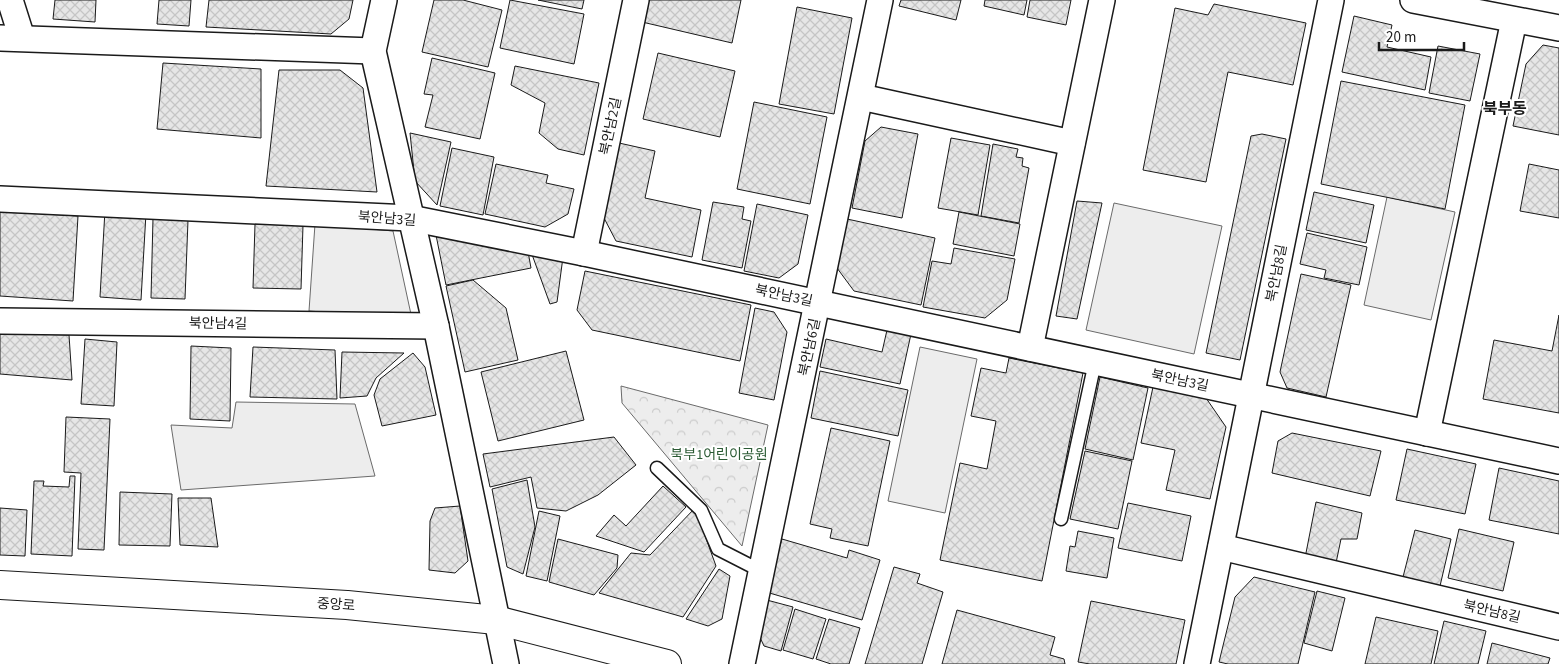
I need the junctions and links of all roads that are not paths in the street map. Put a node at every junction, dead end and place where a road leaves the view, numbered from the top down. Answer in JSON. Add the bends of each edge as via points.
{"nodes":[{"id":1,"x":10,"y":0,"type":"edge"},
{"id":2,"x":384,"y":0,"type":"edge"},
{"id":3,"x":636,"y":0,"type":"edge"},
{"id":4,"x":880,"y":0,"type":"edge"},
{"id":5,"x":1102,"y":0,"type":"edge"},
{"id":6,"x":1331,"y":0,"type":"edge"},
{"id":7,"x":1413,"y":0,"type":"edge"},
{"id":8,"x":1514,"y":20,"type":"junction"},
{"id":9,"x":1559,"y":28,"type":"edge"},
{"id":10,"x":11,"y":38,"type":"edge"},
{"id":11,"x":373,"y":51,"type":"junction"},
{"id":12,"x":860,"y":97,"type":"junction"},
{"id":13,"x":1072,"y":143,"type":"junction"},
{"id":14,"x":0,"y":199,"type":"edge"},
{"id":15,"x":410,"y":218,"type":"junction"},
{"id":16,"x":584,"y":252,"type":"junction"},
{"id":17,"x":819,"y":303,"type":"junction"},
{"id":18,"x":0,"y":321,"type":"edge"},
{"id":19,"x":436,"y":326,"type":"junction"},
{"id":20,"x":1030,"y":348,"type":"junction"},
{"id":21,"x":1095,"y":362,"type":"junction"},
{"id":22,"x":1251,"y":395,"type":"junction"},
{"id":23,"x":1427,"y":433,"type":"junction"},
{"id":24,"x":1559,"y":461,"type":"edge"},
{"id":25,"x":657,"y":468,"type":"dead end"},
{"id":26,"x":1061,"y":519,"type":"dead end"},
{"id":27,"x":1220,"y":546,"type":"junction"},
{"id":28,"x":761,"y":571,"type":"junction"},
{"id":29,"x":0,"y":585,"type":"edge"},
{"id":30,"x":496,"y":620,"type":"junction"},
{"id":31,"x":1559,"y":628,"type":"edge"},
{"id":32,"x":506,"y":664,"type":"edge"},
{"id":33,"x":666,"y":664,"type":"edge"},
{"id":34,"x":742,"y":664,"type":"edge"},
{"id":35,"x":1197,"y":664,"type":"edge"}],
"edges":[{"from":1,"to":10,"type":"street"},
{"from":2,"to":11,"type":"street"},
{"from":3,"to":16,"type":"street","name":"북안남2길"},
{"from":4,"to":12,"type":"street","name":"북안남6길"},
{"from":5,"to":13,"type":"street"},
{"from":6,"to":22,"type":"street","name":"북안남8길"},
{"from":7,"to":8,"type":"street"},
{"from":8,"to":9,"type":"street"},
{"from":8,"to":23,"type":"street"},
{"from":10,"to":11,"type":"street"},
{"from":11,"to":15,"type":"street"},
{"from":12,"to":13,"type":"street"},
{"from":12,"to":17,"type":"street","name":"북안남6길"},
{"from":13,"to":20,"type":"street"},
{"from":14,"to":15,"type":"street","name":"북안남3길"},
{"from":15,"to":16,"type":"street","name":"북안남3길"},
{"from":15,"to":19,"type":"street"},
{"from":16,"to":17,"type":"street","name":"북안남3길"},
{"from":17,"to":20,"type":"street","name":"북안남3길"},
{"from":17,"to":28,"type":"street","name":"북안남6길"},
{"from":18,"to":19,"type":"street","name":"북안남4길"},
{"from":19,"to":30,"type":"street"},
{"from":20,"to":21,"type":"street","name":"북안남3길"},
{"from":21,"to":22,"type":"street","name":"북안남3길"},
{"from":21,"to":26,"type":"lane"},
{"from":22,"to":23,"type":"street","name":"북안남3길"},
{"from":22,"to":27,"type":"street","name":"북안남8길"},
{"from":23,"to":24,"type":"street","name":"북안남3길"},
{"from":25,"to":28,"type":"lane","via":[[701,510],[718,549]]},
{"from":27,"to":31,"type":"street","name":"북안남8길"},
{"from":27,"to":35,"type":"street","name":"북안남8길"},
{"from":28,"to":34,"type":"street","name":"북안남6길"},
{"from":29,"to":30,"type":"main road","name":"중앙로","via":[[347,605]]},
{"from":30,"to":32,"type":"street"},
{"from":30,"to":33,"type":"main road","name":"중앙로"}]}
